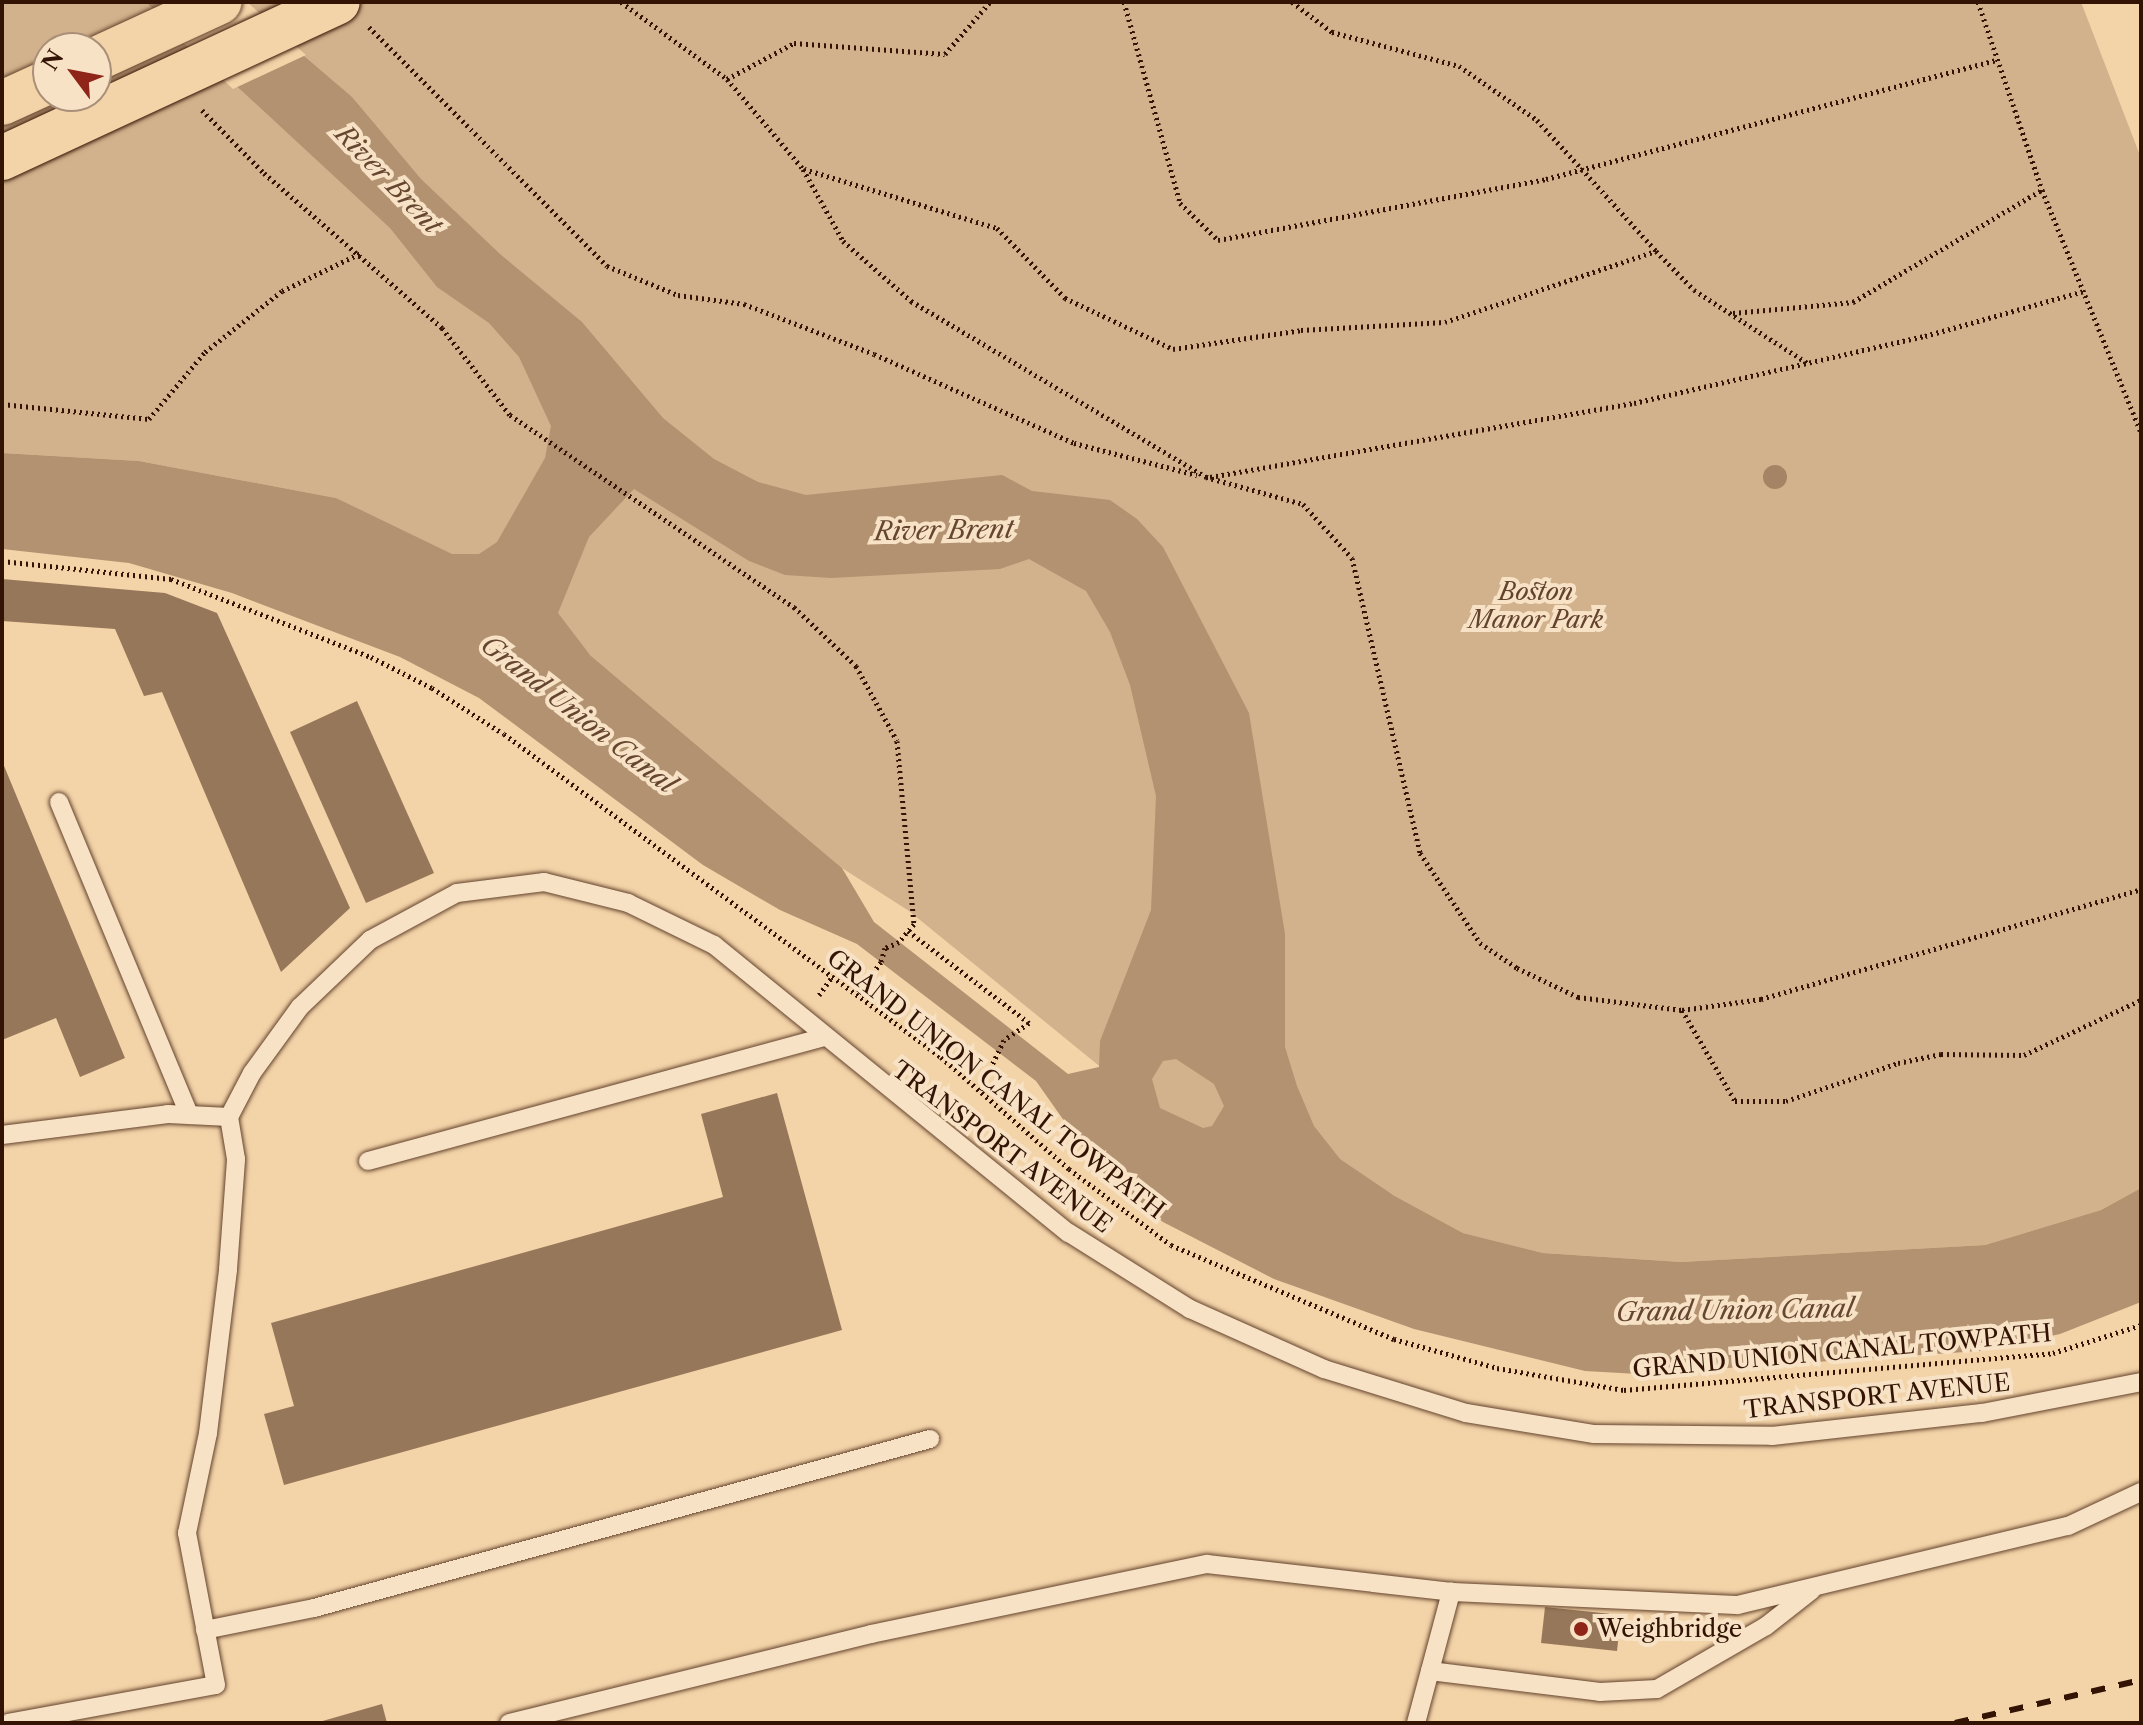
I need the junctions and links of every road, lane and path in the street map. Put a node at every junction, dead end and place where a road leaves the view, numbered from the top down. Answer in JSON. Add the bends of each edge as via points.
{"nodes":[{"id":1,"x":220,"y":2,"type":"edge"},
{"id":2,"x":621,"y":2,"type":"edge"},
{"id":3,"x":990,"y":2,"type":"edge"},
{"id":4,"x":1124,"y":2,"type":"edge"},
{"id":5,"x":1292,"y":2,"type":"edge"},
{"id":6,"x":1978,"y":2,"type":"edge"},
{"id":7,"x":353,"y":12,"type":"edge"},
{"id":8,"x":112,"y":52,"type":"edge"},
{"id":9,"x":1995,"y":60,"type":"junction"},
{"id":10,"x":727,"y":79,"type":"junction"},
{"id":11,"x":32,"y":89,"type":"edge"},
{"id":12,"x":190,"y":99,"type":"dead end"},
{"id":13,"x":2,"y":103,"type":"edge"},
{"id":14,"x":2,"y":158,"type":"edge"},
{"id":15,"x":803,"y":169,"type":"junction"},
{"id":16,"x":1578,"y":170,"type":"junction"},
{"id":17,"x":2042,"y":190,"type":"junction"},
{"id":18,"x":1656,"y":251,"type":"junction"},
{"id":19,"x":361,"y":253,"type":"junction"},
{"id":20,"x":2084,"y":291,"type":"junction"},
{"id":21,"x":1732,"y":313,"type":"junction"},
{"id":22,"x":1809,"y":364,"type":"junction"},
{"id":23,"x":2,"y":404,"type":"edge"},
{"id":24,"x":2141,"y":432,"type":"edge"},
{"id":25,"x":1206,"y":477,"type":"junction"},
{"id":26,"x":2,"y":561,"type":"edge"},
{"id":27,"x":59,"y":802,"type":"dead end"},
{"id":28,"x":2141,"y":889,"type":"edge"},
{"id":29,"x":908,"y":931,"type":"junction"},
{"id":30,"x":858,"y":994,"type":"junction"},
{"id":31,"x":2141,"y":1000,"type":"edge"},
{"id":32,"x":1682,"y":1010,"type":"junction"},
{"id":33,"x":824,"y":1037,"type":"junction"},
{"id":34,"x":980,"y":1090,"type":"junction"},
{"id":35,"x":189,"y":1115,"type":"junction"},
{"id":36,"x":229,"y":1117,"type":"junction"},
{"id":37,"x":2,"y":1135,"type":"edge"},
{"id":38,"x":368,"y":1161,"type":"dead end"},
{"id":39,"x":2141,"y":1325,"type":"edge"},
{"id":40,"x":2141,"y":1382,"type":"edge"},
{"id":41,"x":930,"y":1439,"type":"dead end"},
{"id":42,"x":2141,"y":1492,"type":"edge"},
{"id":43,"x":1818,"y":1585,"type":"junction"},
{"id":44,"x":1451,"y":1592,"type":"junction"},
{"id":45,"x":205,"y":1630,"type":"junction"},
{"id":46,"x":1430,"y":1671,"type":"junction"},
{"id":47,"x":8,"y":1723,"type":"edge"},
{"id":48,"x":509,"y":1723,"type":"edge"},
{"id":49,"x":1416,"y":1723,"type":"edge"}],
"edges":[{"from":1,"to":8,"type":"highway"},
{"from":2,"to":10,"type":"path"},
{"from":3,"to":10,"type":"path","via":[[945,54],[794,43]]},
{"from":4,"to":16,"type":"path","via":[[1180,203],[1218,240],[1341,221]]},
{"from":5,"to":16,"type":"path","via":[[1332,32],[1459,66],[1537,120]]},
{"from":6,"to":9,"type":"path"},
{"from":7,"to":14,"type":"highway","bridge":true},
{"from":7,"to":25,"type":"path","via":[[607,266],[678,295],[744,304],[874,354],[1074,443]]},
{"from":9,"to":16,"type":"path"},
{"from":9,"to":17,"type":"path"},
{"from":10,"to":15,"type":"path"},
{"from":11,"to":13,"type":"highway"},
{"from":12,"to":19,"type":"path","via":[[264,173]]},
{"from":15,"to":18,"type":"path","via":[[997,228],[1065,298],[1173,349],[1301,330],[1445,322]]},
{"from":15,"to":25,"type":"path","via":[[843,241],[911,301],[1124,433]]},
{"from":16,"to":18,"type":"path"},
{"from":17,"to":20,"type":"path"},
{"from":17,"to":21,"type":"path","via":[[1853,302]]},
{"from":18,"to":21,"type":"path","via":[[1694,290]]},
{"from":19,"to":23,"type":"path","via":[[282,291],[205,352],[149,419]]},
{"from":19,"to":29,"type":"path","via":[[442,328],[510,415],[794,607],[856,666],[897,741],[914,924]]},
{"from":20,"to":22,"type":"path"},
{"from":20,"to":24,"type":"path"},
{"from":21,"to":22,"type":"path"},
{"from":22,"to":25,"type":"path","via":[[1634,403]]},
{"from":25,"to":32,"type":"path","via":[[1303,504],[1352,558],[1420,853],[1480,943],[1578,997]]},
{"from":26,"to":30,"type":"path","name":"GRAND UNION CANAL TOWPATH","via":[[171,579],[371,657],[504,734]]},
{"from":27,"to":35,"type":"lane"},
{"from":28,"to":32,"type":"path","via":[[1761,999]]},
{"from":29,"to":30,"type":"path","via":[[885,948]]},
{"from":29,"to":34,"type":"path","via":[[1029,1023],[1004,1040]]},
{"from":30,"to":34,"type":"path","name":"GRAND UNION CANAL TOWPATH"},
{"from":31,"to":32,"type":"path","via":[[2024,1055],[1941,1054],[1786,1101],[1735,1101]]},
{"from":33,"to":36,"type":"lane","name":"TRANSPORT AVENUE","via":[[714,945],[628,903],[544,882],[471,891],[457,893],[370,940],[300,1007],[252,1073]]},
{"from":33,"to":38,"type":"lane"},
{"from":33,"to":40,"type":"lane","name":"TRANSPORT AVENUE","via":[[1069,1233],[1190,1309],[1324,1369],[1466,1413],[1594,1434],[1772,1436],[1982,1413]]},
{"from":34,"to":39,"type":"path","name":"GRAND UNION CANAL TOWPATH","via":[[1069,1169],[1171,1245],[1394,1339],[1497,1368],[1624,1390],[1774,1380],[2053,1353]]},
{"from":35,"to":36,"type":"lane"},
{"from":35,"to":37,"type":"lane","via":[[62,1124]]},
{"from":36,"to":45,"type":"lane","via":[[236,1159],[228,1269],[208,1433],[187,1533]]},
{"from":41,"to":45,"type":"lane","via":[[314,1608]]},
{"from":42,"to":43,"type":"lane","via":[[2068,1526]]},
{"from":43,"to":44,"type":"lane","via":[[1738,1605]]},
{"from":43,"to":46,"type":"lane","via":[[1766,1626],[1657,1689],[1600,1692]]},
{"from":44,"to":46,"type":"lane"},
{"from":44,"to":48,"type":"lane","via":[[1207,1564],[871,1634]]},
{"from":45,"to":47,"type":"lane","via":[[216,1685]]},
{"from":46,"to":49,"type":"lane"}]}
